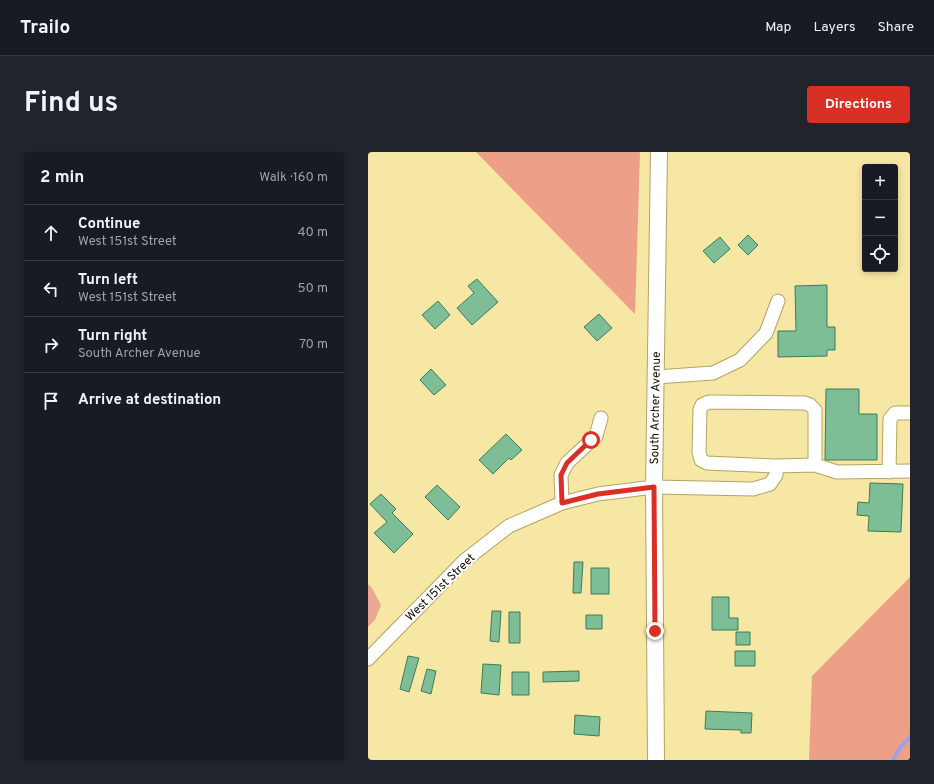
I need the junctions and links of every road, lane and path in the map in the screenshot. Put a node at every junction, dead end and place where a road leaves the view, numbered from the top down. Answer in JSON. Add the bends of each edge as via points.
{"nodes":[{"id":1,"x":659,"y":152,"type":"edge"},
{"id":2,"x":778,"y":301,"type":"dead end"},
{"id":3,"x":656,"y":377,"type":"junction"},
{"id":4,"x":910,"y":413,"type":"edge"},
{"id":5,"x":601,"y":418,"type":"dead end"},
{"id":6,"x":776,"y":466,"type":"junction"},
{"id":7,"x":815,"y":466,"type":"junction"},
{"id":8,"x":889,"y":472,"type":"junction"},
{"id":9,"x":910,"y":472,"type":"edge"},
{"id":10,"x":654,"y":487,"type":"junction"},
{"id":11,"x":562,"y":503,"type":"junction"},
{"id":12,"x":368,"y":659,"type":"edge"},
{"id":13,"x":656,"y":760,"type":"edge"}],
"edges":[{"from":1,"to":3,"type":"main road","name":"South Archer Avenue"},
{"from":2,"to":3,"type":"street","via":[[766,333],[740,360],[713,373]]},
{"from":3,"to":10,"type":"main road","name":"South Archer Avenue"},
{"from":4,"to":8,"type":"street","via":[[895,413],[890,419]]},
{"from":5,"to":11,"type":"street","via":[[596,436],[567,463],[561,475]]},
{"from":6,"to":7,"type":"street"},
{"from":6,"to":7,"type":"street","via":[[707,464],[700,460],[702,405],[709,402],[810,405],[815,410]]},
{"from":6,"to":10,"type":"street","name":"West 151st Street","via":[[776,475],[770,484],[753,489]]},
{"from":7,"to":8,"type":"street","via":[[837,472]]},
{"from":8,"to":9,"type":"street"},
{"from":10,"to":11,"type":"street","name":"West 151st Street","via":[[598,494]]},
{"from":10,"to":13,"type":"main road","name":"South Archer Avenue"},
{"from":11,"to":12,"type":"street","name":"West 151st Street","via":[[509,526],[464,561]]}]}
